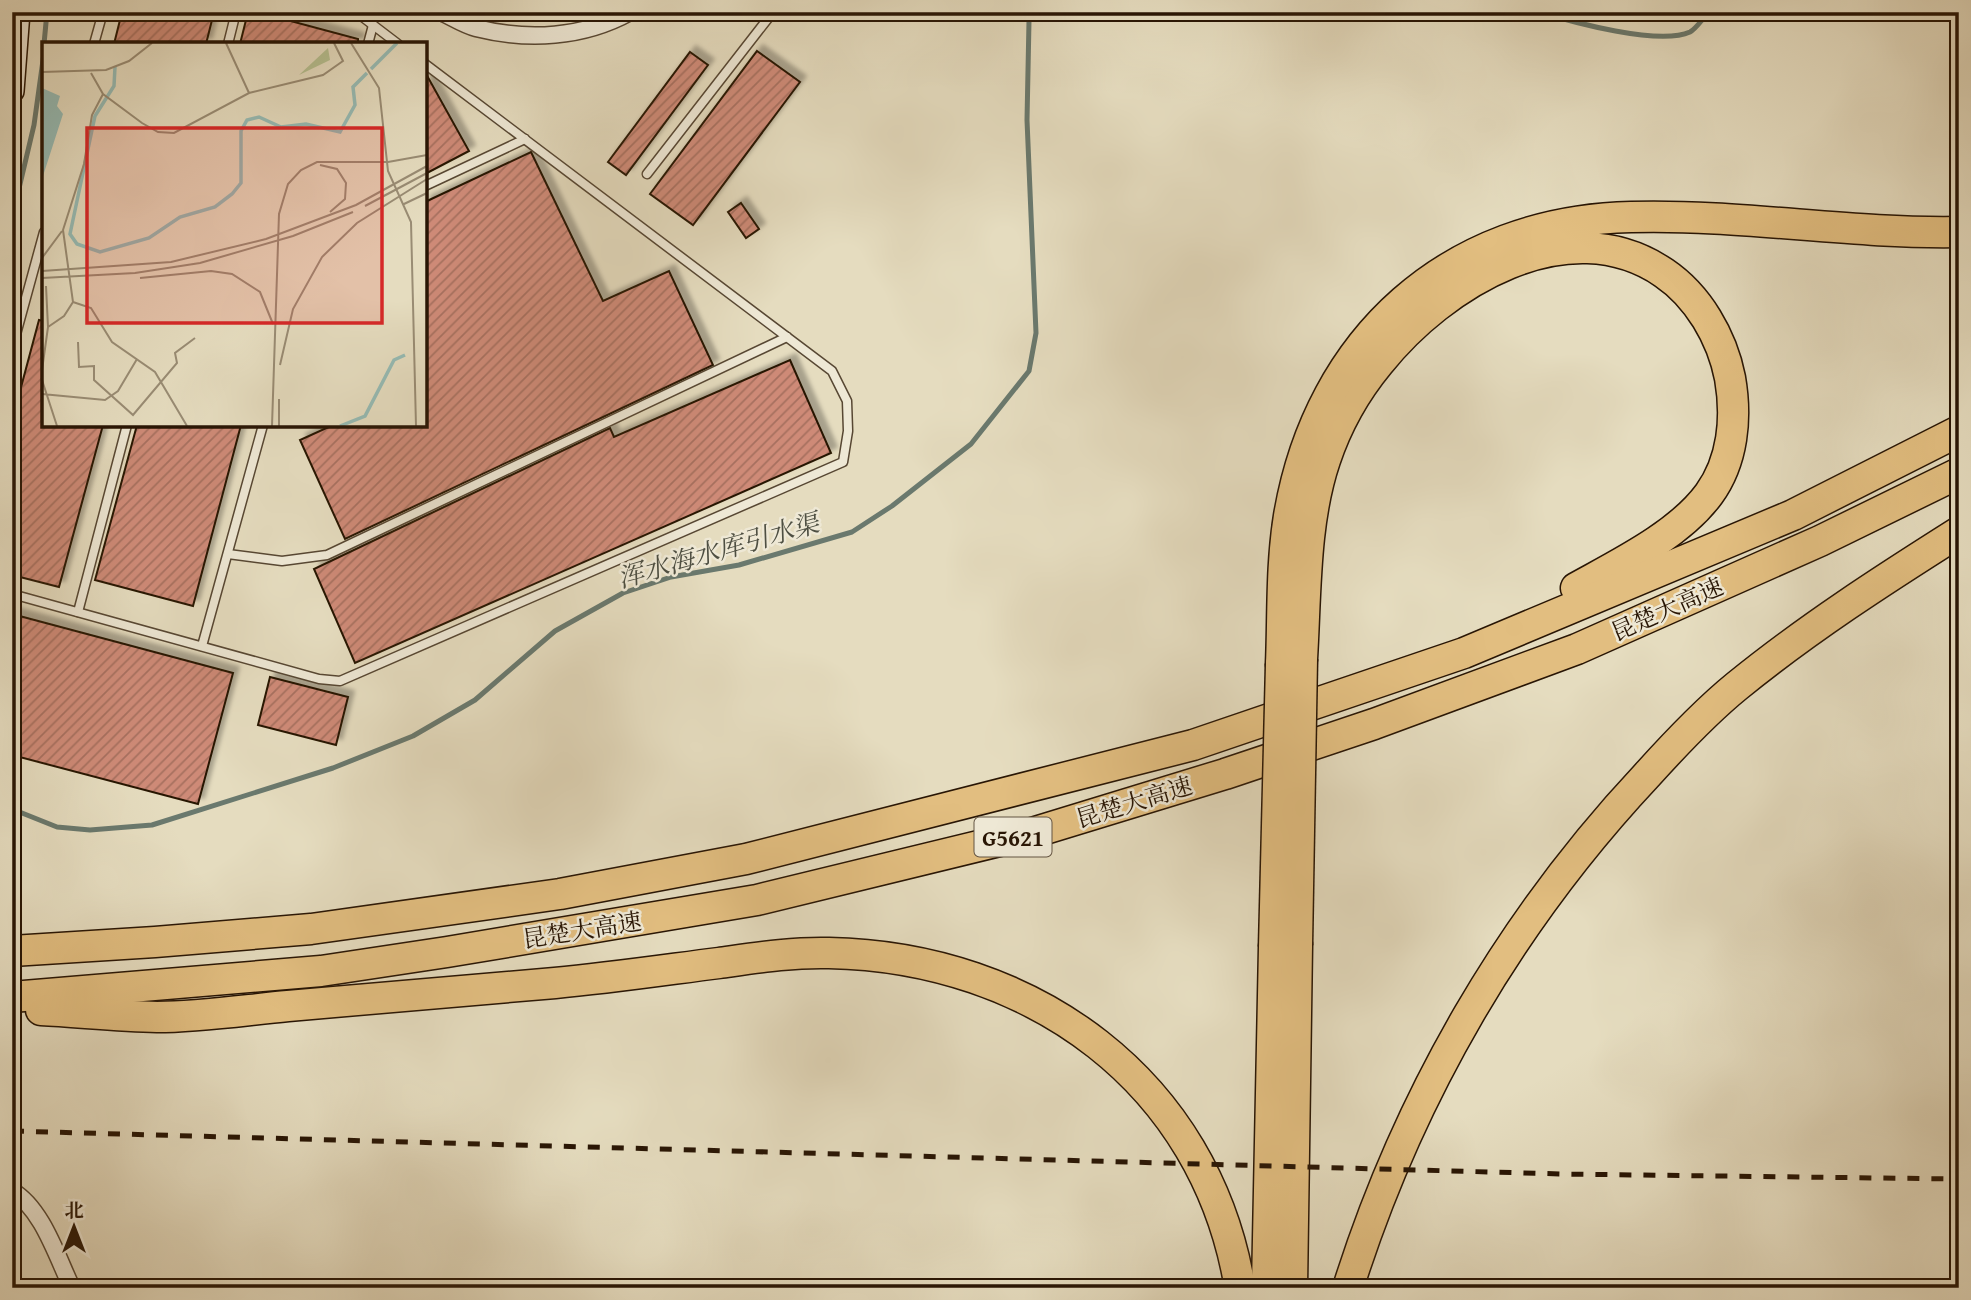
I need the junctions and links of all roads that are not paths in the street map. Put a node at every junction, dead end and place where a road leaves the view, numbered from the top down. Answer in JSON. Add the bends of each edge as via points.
{"nodes":[{"id":1,"x":18,"y":12,"type":"edge"},
{"id":2,"x":103,"y":12,"type":"edge"},
{"id":3,"x":236,"y":12,"type":"edge"},
{"id":4,"x":356,"y":12,"type":"edge"},
{"id":5,"x":441,"y":12,"type":"edge"},
{"id":6,"x":631,"y":12,"type":"edge"},
{"id":7,"x":773,"y":12,"type":"edge"},
{"id":8,"x":373,"y":25,"type":"junction"},
{"id":9,"x":95,"y":42,"type":"edge"},
{"id":10,"x":228,"y":42,"type":"edge"},
{"id":11,"x":369,"y":42,"type":"edge"},
{"id":12,"x":395,"y":42,"type":"edge"},
{"id":13,"x":427,"y":66,"type":"edge"},
{"id":14,"x":12,"y":91,"type":"edge"},
{"id":15,"x":525,"y":139,"type":"junction"},
{"id":16,"x":647,"y":174,"type":"dead end"},
{"id":17,"x":427,"y":185,"type":"edge"},
{"id":18,"x":1959,"y":232,"type":"edge"},
{"id":19,"x":42,"y":239,"type":"edge"},
{"id":20,"x":787,"y":337,"type":"junction"},
{"id":21,"x":12,"y":349,"type":"edge"},
{"id":22,"x":126,"y":427,"type":"edge"},
{"id":23,"x":262,"y":427,"type":"edge"},
{"id":24,"x":1959,"y":431,"type":"edge"},
{"id":25,"x":1959,"y":473,"type":"edge"},
{"id":26,"x":1959,"y":532,"type":"edge"},
{"id":27,"x":228,"y":554,"type":"junction"},
{"id":28,"x":12,"y":594,"type":"edge"},
{"id":29,"x":78,"y":612,"type":"junction"},
{"id":30,"x":202,"y":646,"type":"junction"},
{"id":31,"x":1464,"y":653,"type":"junction"},
{"id":32,"x":1292,"y":661,"type":"junction"},
{"id":33,"x":1285,"y":946,"type":"junction"},
{"id":34,"x":12,"y":951,"type":"edge"},
{"id":35,"x":12,"y":997,"type":"edge"},
{"id":36,"x":12,"y":1008,"type":"edge"},
{"id":37,"x":12,"y":1191,"type":"edge"},
{"id":38,"x":72,"y":1288,"type":"edge"},
{"id":39,"x":1240,"y":1288,"type":"edge"},
{"id":40,"x":1267,"y":1288,"type":"edge"},
{"id":41,"x":1292,"y":1288,"type":"edge"},
{"id":42,"x":1348,"y":1288,"type":"edge"}],
"edges":[{"from":1,"to":14,"type":"street"},
{"from":2,"to":9,"type":"lane"},
{"from":3,"to":10,"type":"lane"},
{"from":4,"to":8,"type":"lane"},
{"from":5,"to":6,"type":"street","via":[[474,27],[533,37],[578,33]]},
{"from":7,"to":16,"type":"lane"},
{"from":8,"to":11,"type":"lane"},
{"from":8,"to":12,"type":"lane"},
{"from":13,"to":15,"type":"lane"},
{"from":15,"to":17,"type":"lane"},
{"from":15,"to":20,"type":"lane"},
{"from":18,"to":32,"type":"highway","via":[[1629,217],[1534,231],[1493,244],[1426,281],[1383,319],[1356,352],[1313,429],[1289,517],[1284,578]]},
{"from":19,"to":21,"type":"lane"},
{"from":20,"to":27,"type":"lane","via":[[327,555],[282,561]]},
{"from":20,"to":30,"type":"lane","via":[[832,371],[847,401],[842,463],[340,681]]},
{"from":22,"to":29,"type":"lane"},
{"from":23,"to":27,"type":"lane"},
{"from":24,"to":31,"type":"highway","name":"昆楚大高速","number":"G5621","via":[[1793,515]]},
{"from":25,"to":35,"type":"highway","name":"昆楚大高速","number":"G5621","via":[[1820,541],[1577,649],[1362,729],[1032,833],[757,900],[447,952],[321,971]]},
{"from":26,"to":42,"type":"highway","via":[[1736,687],[1666,754],[1570,863],[1520,933],[1453,1042],[1397,1156]]},
{"from":27,"to":30,"type":"lane"},
{"from":28,"to":29,"type":"lane"},
{"from":29,"to":30,"type":"lane"},
{"from":31,"to":32,"type":"highway","via":[[1678,525],[1709,494],[1720,475],[1734,413],[1721,348],[1686,292],[1632,255],[1586,246],[1534,254],[1505,265],[1453,294],[1411,327],[1379,362],[1345,414],[1320,476]]},
{"from":31,"to":34,"type":"highway","name":"昆楚大高速","number":"G5621","via":[[1194,745],[746,859],[560,894],[311,929]]},
{"from":32,"to":33,"type":"highway","bridge":true},
{"from":33,"to":40,"type":"highway"},
{"from":33,"to":41,"type":"highway"},
{"from":36,"to":39,"type":"highway","via":[[160,1017],[566,982],[814,953],[869,956],[935,968],[997,987],[1063,1019],[1125,1066],[1154,1096],[1203,1172],[1223,1218]]},
{"from":37,"to":38,"type":"street","via":[[27,1201],[37,1216]]}]}
